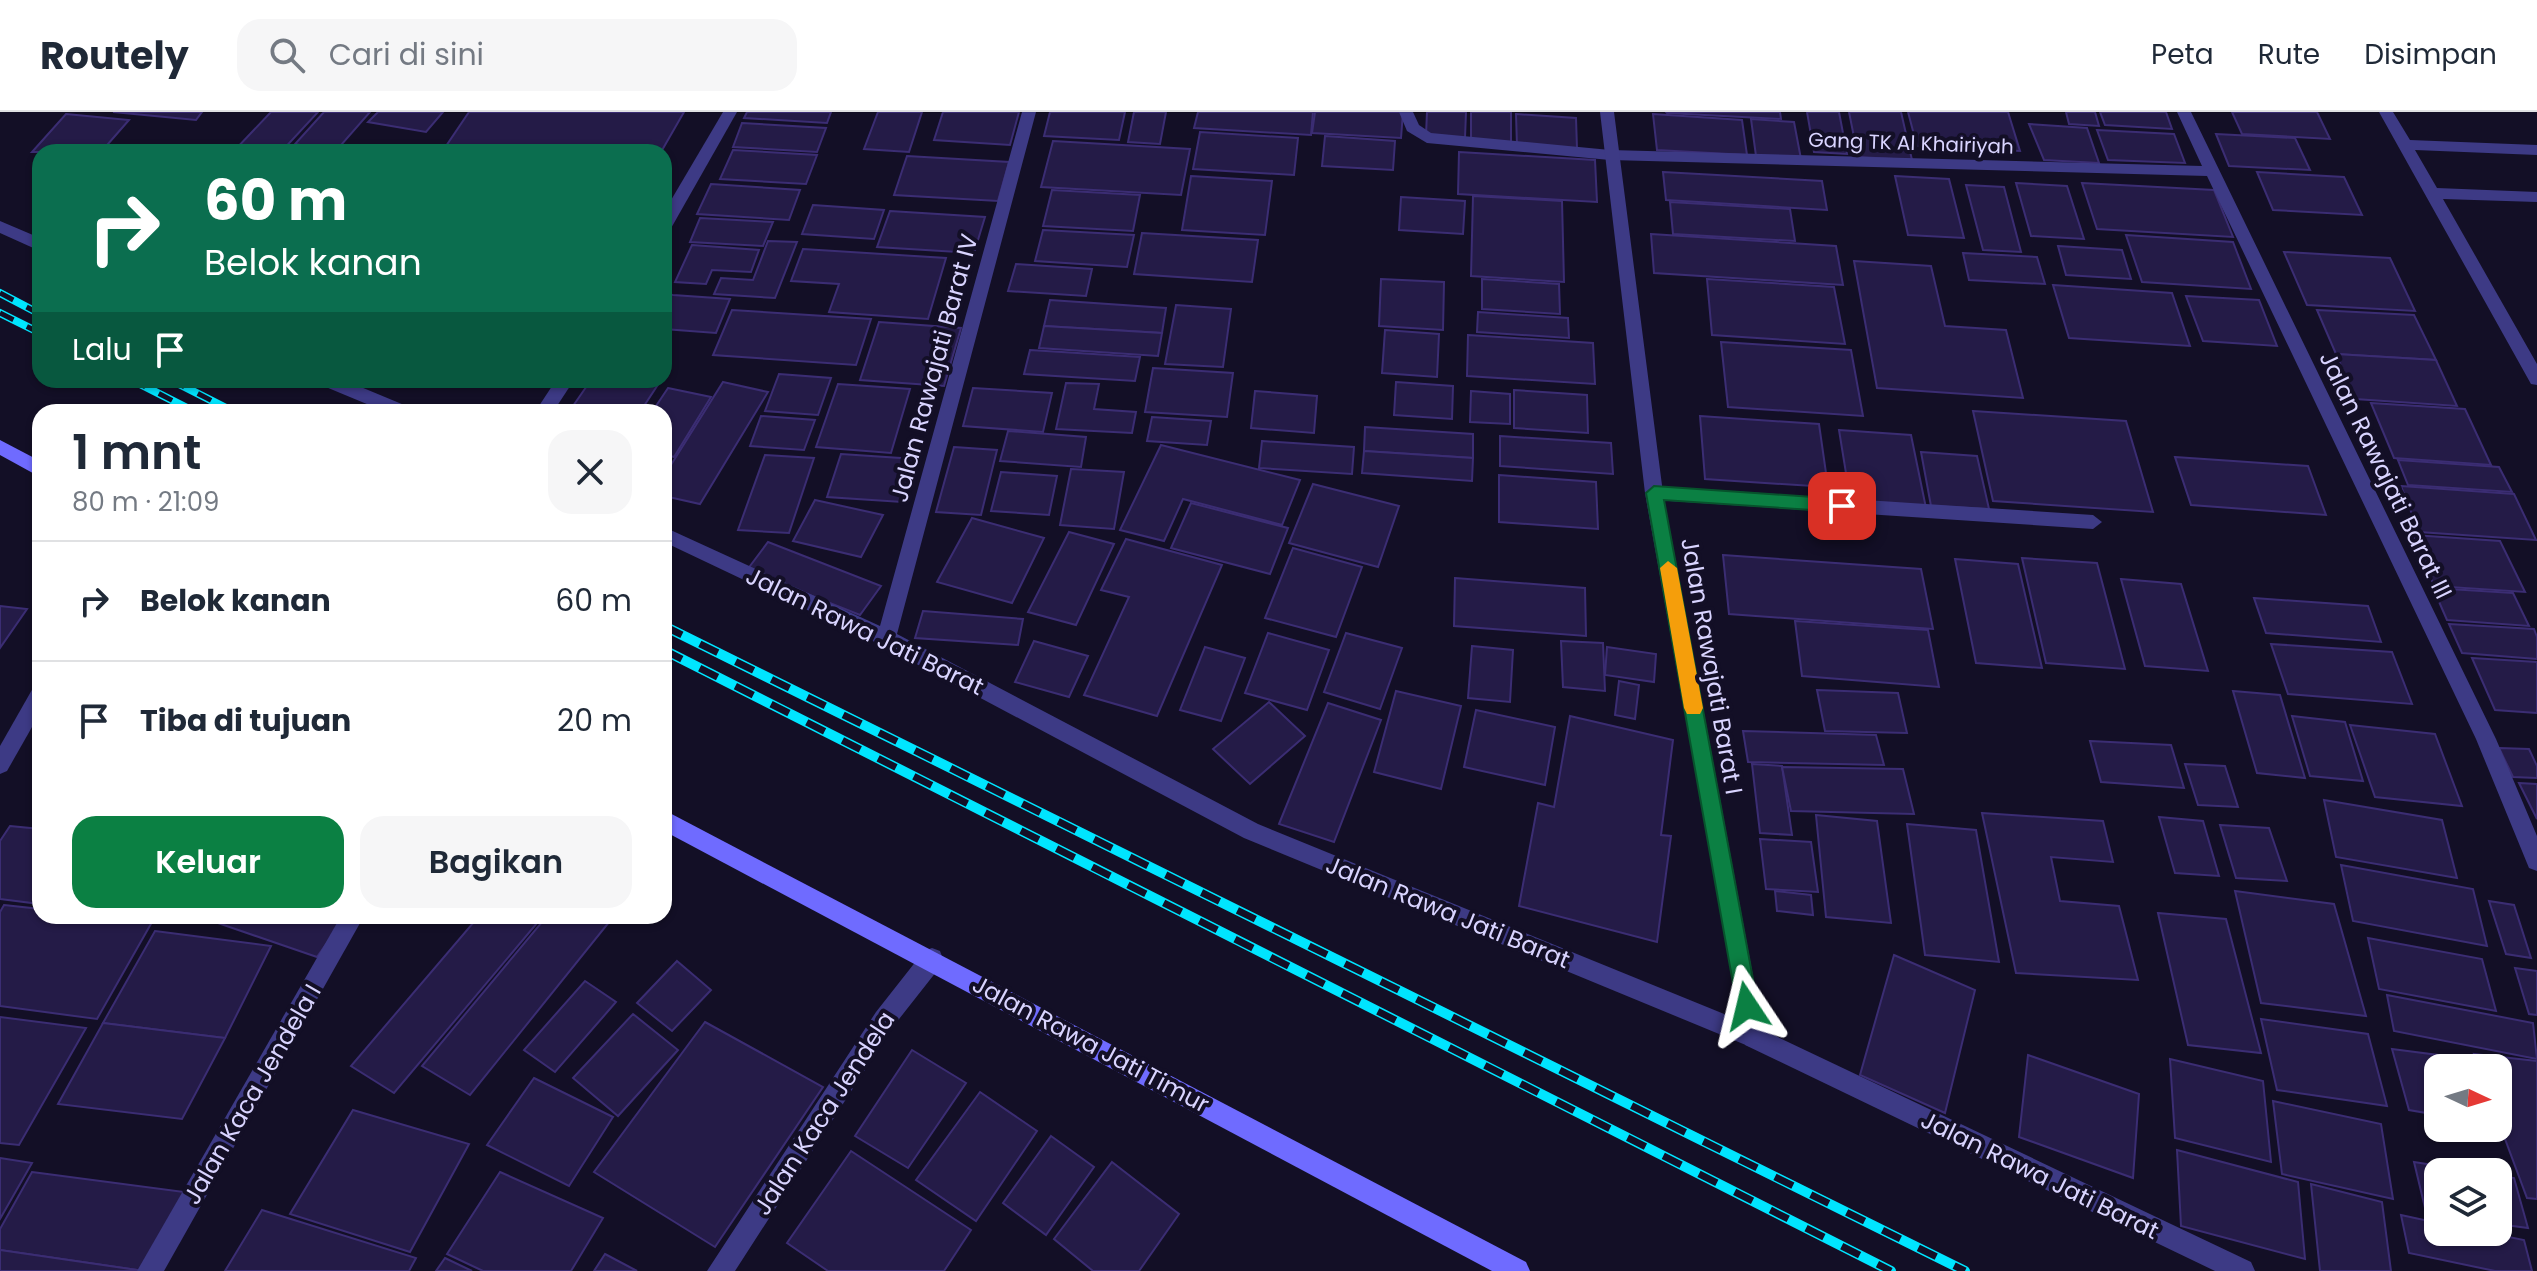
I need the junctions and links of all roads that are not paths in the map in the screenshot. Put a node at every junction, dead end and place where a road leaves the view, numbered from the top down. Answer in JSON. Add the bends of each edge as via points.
{"nodes":[{"id":1,"x":730,"y":112,"type":"edge"},
{"id":2,"x":1029,"y":112,"type":"edge"},
{"id":3,"x":1406,"y":112,"type":"edge"},
{"id":4,"x":1607,"y":112,"type":"edge"},
{"id":5,"x":2184,"y":112,"type":"edge"},
{"id":6,"x":2386,"y":112,"type":"edge"},
{"id":7,"x":2406,"y":145,"type":"junction"},
{"id":8,"x":2537,"y":150,"type":"edge"},
{"id":9,"x":1610,"y":155,"type":"junction"},
{"id":10,"x":2212,"y":171,"type":"junction"},
{"id":11,"x":2432,"y":193,"type":"junction"},
{"id":12,"x":2537,"y":197,"type":"edge"},
{"id":13,"x":672,"y":212,"type":"edge"},
{"id":14,"x":0,"y":226,"type":"edge"},
{"id":15,"x":32,"y":241,"type":"edge"},
{"id":16,"x":2537,"y":379,"type":"edge"},
{"id":17,"x":346,"y":388,"type":"edge"},
{"id":18,"x":384,"y":404,"type":"edge"},
{"id":19,"x":0,"y":447,"type":"edge"},
{"id":20,"x":32,"y":465,"type":"edge"},
{"id":21,"x":1654,"y":493,"type":"junction"},
{"id":22,"x":2093,"y":522,"type":"dead end"},
{"id":23,"x":672,"y":538,"type":"edge"},
{"id":24,"x":886,"y":638,"type":"junction"},
{"id":25,"x":32,"y":708,"type":"edge"},
{"id":26,"x":0,"y":765,"type":"edge"},
{"id":27,"x":672,"y":824,"type":"edge"},
{"id":28,"x":2537,"y":861,"type":"edge"},
{"id":29,"x":348,"y":924,"type":"edge"},
{"id":30,"x":932,"y":959,"type":"junction"},
{"id":31,"x":1753,"y":1037,"type":"junction"},
{"id":32,"x":150,"y":1271,"type":"edge"},
{"id":33,"x":720,"y":1271,"type":"edge"},
{"id":34,"x":1517,"y":1271,"type":"edge"},
{"id":35,"x":2242,"y":1271,"type":"edge"}],
"edges":[{"from":1,"to":13,"type":"street"},
{"from":2,"to":24,"type":"street","name":"Jalan Rawajati Barat IV"},
{"from":3,"to":9,"type":"street","name":"Gang TK Al Khairiyah","via":[[1412,128],[1427,138]]},
{"from":4,"to":9,"type":"street","name":"Jalan Rawajati Barat I"},
{"from":5,"to":10,"type":"street","name":"Jalan Rawajati Barat III"},
{"from":6,"to":7,"type":"street"},
{"from":7,"to":8,"type":"street"},
{"from":7,"to":11,"type":"street"},
{"from":9,"to":10,"type":"street","name":"Gang TK Al Khairiyah"},
{"from":9,"to":21,"type":"street","name":"Jalan Rawajati Barat I"},
{"from":10,"to":28,"type":"street","name":"Jalan Rawajati Barat III","via":[[2480,725]]},
{"from":11,"to":12,"type":"street"},
{"from":11,"to":16,"type":"street"},
{"from":14,"to":15,"type":"street"},
{"from":17,"to":18,"type":"street"},
{"from":19,"to":20,"type":"main road"},
{"from":21,"to":22,"type":"street"},
{"from":21,"to":31,"type":"street","name":"Jalan Rawajati Barat I"},
{"from":23,"to":24,"type":"street","name":"Jalan Rawa Jati Barat"},
{"from":24,"to":31,"type":"street","name":"Jalan Rawa Jati Barat","via":[[1251,831]]},
{"from":25,"to":26,"type":"street"},
{"from":27,"to":30,"type":"main road","name":"Jalan Rawa Jati Timur"},
{"from":29,"to":32,"type":"street","name":"Jalan Kaca Jendela I"},
{"from":30,"to":33,"type":"street","name":"Jalan Kaca Jendela","via":[[884,1020]]},
{"from":30,"to":34,"type":"main road","name":"Jalan Rawa Jati Timur"},
{"from":31,"to":35,"type":"street","name":"Jalan Rawa Jati Barat"}]}
